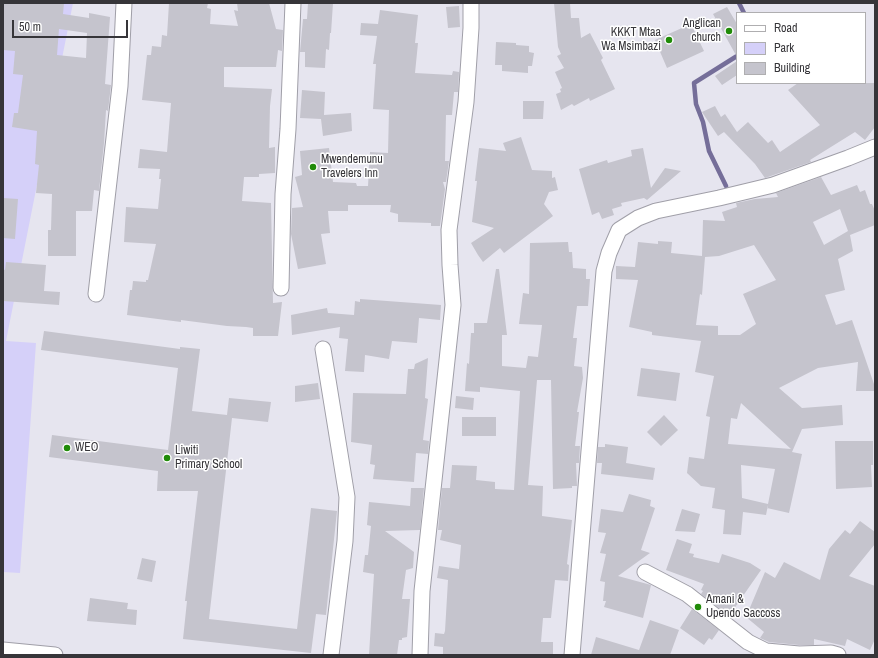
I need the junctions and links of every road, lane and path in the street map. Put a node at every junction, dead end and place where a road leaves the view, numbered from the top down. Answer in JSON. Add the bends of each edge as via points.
{"nodes":[{"id":1,"x":124,"y":3,"type":"edge"},
{"id":2,"x":293,"y":3,"type":"edge"},
{"id":3,"x":470,"y":3,"type":"edge"},
{"id":4,"x":875,"y":148,"type":"edge"},
{"id":5,"x":281,"y":288,"type":"dead end"},
{"id":6,"x":96,"y":294,"type":"dead end"},
{"id":7,"x":323,"y":349,"type":"dead end"},
{"id":8,"x":645,"y":572,"type":"dead end"},
{"id":9,"x":3,"y":650,"type":"edge"},
{"id":10,"x":55,"y":655,"type":"edge"},
{"id":11,"x":332,"y":655,"type":"edge"},
{"id":12,"x":420,"y":655,"type":"edge"},
{"id":13,"x":572,"y":655,"type":"edge"},
{"id":14,"x":838,"y":655,"type":"edge"}],
"edges":[{"from":1,"to":6,"type":"street","via":[[120,86]]},
{"from":2,"to":5,"type":"street"},
{"from":3,"to":12,"type":"street","via":[[471,28],[466,102],[449,230],[453,305],[422,591]]},
{"from":4,"to":13,"type":"street","via":[[773,185],[656,211],[619,230],[604,270]]},
{"from":7,"to":11,"type":"street","via":[[346,497],[345,540]]},
{"from":8,"to":14,"type":"street","via":[[687,594],[748,642],[766,651]]},
{"from":9,"to":10,"type":"street"}]}
